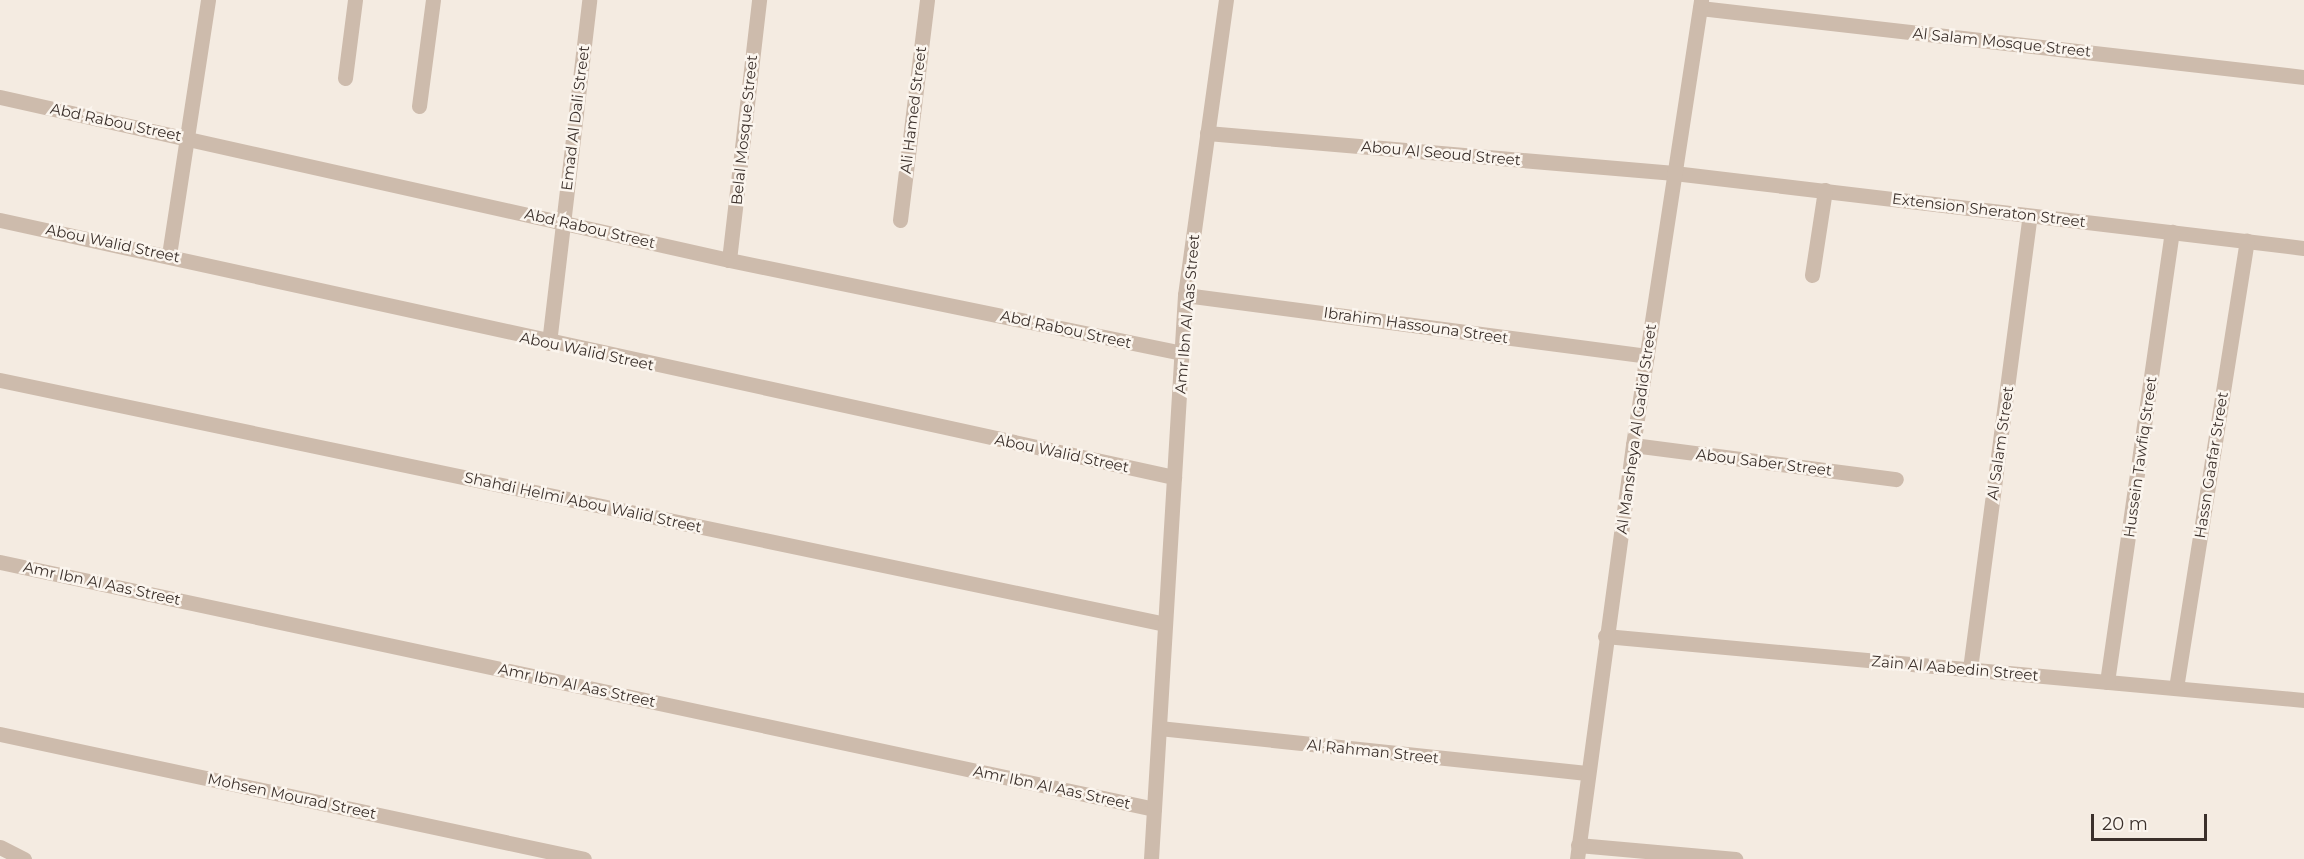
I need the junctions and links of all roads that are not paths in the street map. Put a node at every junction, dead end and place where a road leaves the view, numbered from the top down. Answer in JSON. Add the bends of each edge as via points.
{"nodes":[{"id":1,"x":208,"y":0,"type":"edge"},
{"id":2,"x":355,"y":0,"type":"edge"},
{"id":3,"x":433,"y":0,"type":"edge"},
{"id":4,"x":589,"y":0,"type":"edge"},
{"id":5,"x":759,"y":0,"type":"edge"},
{"id":6,"x":927,"y":0,"type":"edge"},
{"id":7,"x":1226,"y":0,"type":"edge"},
{"id":8,"x":1700,"y":4,"type":"edge"},
{"id":9,"x":2304,"y":77,"type":"edge"},
{"id":10,"x":345,"y":78,"type":"dead end"},
{"id":11,"x":0,"y":97,"type":"edge"},
{"id":12,"x":419,"y":106,"type":"dead end"},
{"id":13,"x":1207,"y":133,"type":"junction"},
{"id":14,"x":188,"y":138,"type":"junction"},
{"id":15,"x":1674,"y":173,"type":"junction"},
{"id":16,"x":1825,"y":190,"type":"junction"},
{"id":17,"x":2030,"y":216,"type":"junction"},
{"id":18,"x":0,"y":220,"type":"edge"},
{"id":19,"x":900,"y":220,"type":"dead end"},
{"id":20,"x":563,"y":221,"type":"junction"},
{"id":21,"x":2172,"y":232,"type":"junction"},
{"id":22,"x":2247,"y":241,"type":"junction"},
{"id":23,"x":2304,"y":248,"type":"edge"},
{"id":24,"x":169,"y":255,"type":"junction"},
{"id":25,"x":729,"y":260,"type":"junction"},
{"id":26,"x":1812,"y":275,"type":"dead end"},
{"id":27,"x":1185,"y":295,"type":"junction"},
{"id":28,"x":549,"y":343,"type":"junction"},
{"id":29,"x":1182,"y":353,"type":"junction"},
{"id":30,"x":1647,"y":356,"type":"junction"},
{"id":31,"x":0,"y":380,"type":"edge"},
{"id":32,"x":1633,"y":445,"type":"junction"},
{"id":33,"x":1174,"y":477,"type":"junction"},
{"id":34,"x":1896,"y":479,"type":"dead end"},
{"id":35,"x":0,"y":562,"type":"edge"},
{"id":36,"x":1165,"y":624,"type":"junction"},
{"id":37,"x":1605,"y":636,"type":"junction"},
{"id":38,"x":1970,"y":669,"type":"junction"},
{"id":39,"x":2107,"y":682,"type":"junction"},
{"id":40,"x":2176,"y":688,"type":"junction"},
{"id":41,"x":2304,"y":700,"type":"edge"},
{"id":42,"x":1159,"y":728,"type":"junction"},
{"id":43,"x":0,"y":734,"type":"edge"},
{"id":44,"x":1587,"y":773,"type":"junction"},
{"id":45,"x":1154,"y":809,"type":"junction"},
{"id":46,"x":0,"y":847,"type":"edge"},
{"id":47,"x":1577,"y":852,"type":"edge"},
{"id":48,"x":24,"y":859,"type":"edge"},
{"id":49,"x":584,"y":859,"type":"edge"},
{"id":50,"x":1151,"y":859,"type":"edge"},
{"id":51,"x":1735,"y":859,"type":"edge"}],
"edges":[{"from":1,"to":14,"type":"street"},
{"from":2,"to":10,"type":"street"},
{"from":3,"to":12,"type":"street"},
{"from":4,"to":20,"type":"street","name":"Emad Al Dali Street"},
{"from":5,"to":25,"type":"street","name":"Belal Mosque Street"},
{"from":6,"to":19,"type":"street","name":"Ali Hamed Street"},
{"from":7,"to":13,"type":"street","name":"Amr Ibn Al Aas Street"},
{"from":8,"to":9,"type":"street","name":"Al Salam Mosque Street"},
{"from":8,"to":15,"type":"street","name":"Al Mansheya Al Gadid Street"},
{"from":11,"to":14,"type":"street","name":"Abd Rabou Street"},
{"from":13,"to":15,"type":"street","name":"Abou Al Seoud Street"},
{"from":13,"to":27,"type":"street","name":"Amr Ibn Al Aas Street"},
{"from":14,"to":20,"type":"street","name":"Abd Rabou Street"},
{"from":14,"to":24,"type":"street"},
{"from":15,"to":16,"type":"street","name":"Extension Sheraton Street"},
{"from":15,"to":30,"type":"street","name":"Al Mansheya Al Gadid Street"},
{"from":16,"to":17,"type":"street","name":"Extension Sheraton Street"},
{"from":16,"to":26,"type":"street"},
{"from":17,"to":21,"type":"street","name":"Extension Sheraton Street"},
{"from":17,"to":38,"type":"street","name":"Al Salam Street"},
{"from":18,"to":24,"type":"street","name":"Abou Walid Street"},
{"from":20,"to":25,"type":"street","name":"Abd Rabou Street"},
{"from":20,"to":28,"type":"street","name":"Emad Al Dali Street"},
{"from":21,"to":22,"type":"street","name":"Extension Sheraton Street"},
{"from":21,"to":39,"type":"street","name":"Hussein Tawfiq Street"},
{"from":22,"to":23,"type":"street","name":"Extension Sheraton Street"},
{"from":22,"to":40,"type":"street","name":"Hassn Gaafar Street"},
{"from":24,"to":28,"type":"street","name":"Abou Walid Street"},
{"from":25,"to":29,"type":"street","name":"Abd Rabou Street"},
{"from":27,"to":29,"type":"street","name":"Amr Ibn Al Aas Street"},
{"from":27,"to":30,"type":"street","name":"Ibrahim Hassouna Street"},
{"from":28,"to":33,"type":"street","name":"Abou Walid Street"},
{"from":29,"to":33,"type":"street","name":"Amr Ibn Al Aas Street"},
{"from":30,"to":32,"type":"street","name":"Al Mansheya Al Gadid Street"},
{"from":31,"to":36,"type":"street","name":"Shahdi Helmi Abou Walid Street"},
{"from":32,"to":34,"type":"street","name":"Abou Saber Street"},
{"from":32,"to":37,"type":"street","name":"Al Mansheya Al Gadid Street"},
{"from":33,"to":36,"type":"street","name":"Amr Ibn Al Aas Street"},
{"from":35,"to":45,"type":"street","name":"Amr Ibn Al Aas Street"},
{"from":36,"to":42,"type":"street","name":"Amr Ibn Al Aas Street"},
{"from":37,"to":38,"type":"street","name":"Zain Al Aabedin Street"},
{"from":37,"to":44,"type":"street","name":"Al Mansheya Al Gadid Street"},
{"from":38,"to":39,"type":"street","name":"Zain Al Aabedin Street"},
{"from":39,"to":40,"type":"street","name":"Zain Al Aabedin Street"},
{"from":40,"to":41,"type":"street","name":"Zain Al Aabedin Street"},
{"from":42,"to":44,"type":"street","name":"Al Rahman Street"},
{"from":42,"to":45,"type":"street","name":"Amr Ibn Al Aas Street"},
{"from":43,"to":49,"type":"street","name":"Mohsen Mourad Street"},
{"from":44,"to":47,"type":"street","name":"Al Mansheya Al Gadid Street"},
{"from":45,"to":50,"type":"street","name":"Amr Ibn Al Aas Street"},
{"from":46,"to":48,"type":"street"},
{"from":47,"to":51,"type":"street"}]}
